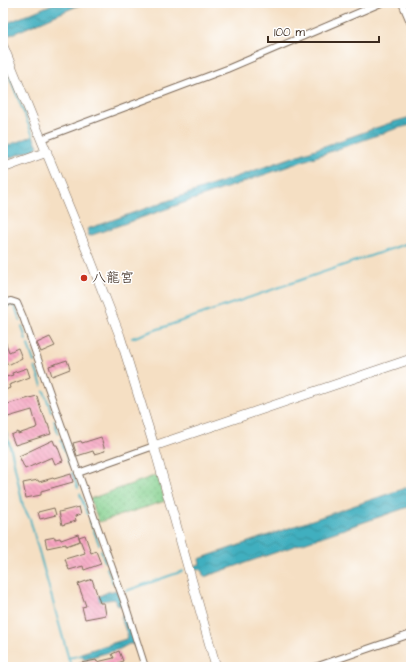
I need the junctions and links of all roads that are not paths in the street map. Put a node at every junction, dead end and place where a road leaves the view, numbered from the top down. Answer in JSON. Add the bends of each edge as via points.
{"nodes":[{"id":1,"x":381,"y":3,"type":"edge"},
{"id":2,"x":402,"y":3,"type":"edge"},
{"id":3,"x":411,"y":24,"type":"edge"},
{"id":4,"x":3,"y":46,"type":"edge"},
{"id":5,"x":41,"y":139,"type":"junction"},
{"id":6,"x":47,"y":152,"type":"junction"},
{"id":7,"x":3,"y":168,"type":"edge"},
{"id":8,"x":3,"y":303,"type":"edge"},
{"id":9,"x":411,"y":359,"type":"edge"},
{"id":10,"x":154,"y":446,"type":"junction"},
{"id":11,"x":78,"y":474,"type":"junction"},
{"id":12,"x":411,"y":634,"type":"edge"},
{"id":13,"x":145,"y":667,"type":"edge"},
{"id":14,"x":216,"y":667,"type":"edge"},
{"id":15,"x":315,"y":667,"type":"edge"}],
"edges":[{"from":1,"to":5,"type":"street","via":[[227,69]]},
{"from":2,"to":3,"type":"street"},
{"from":4,"to":5,"type":"street"},
{"from":5,"to":6,"type":"street"},
{"from":6,"to":7,"type":"street"},
{"from":6,"to":10,"type":"street","via":[[120,336]]},
{"from":8,"to":11,"type":"street","via":[[11,300],[17,303]]},
{"from":9,"to":10,"type":"street"},
{"from":10,"to":11,"type":"street"},
{"from":10,"to":14,"type":"street"},
{"from":11,"to":13,"type":"street","via":[[126,606]]},
{"from":12,"to":15,"type":"street"}]}
